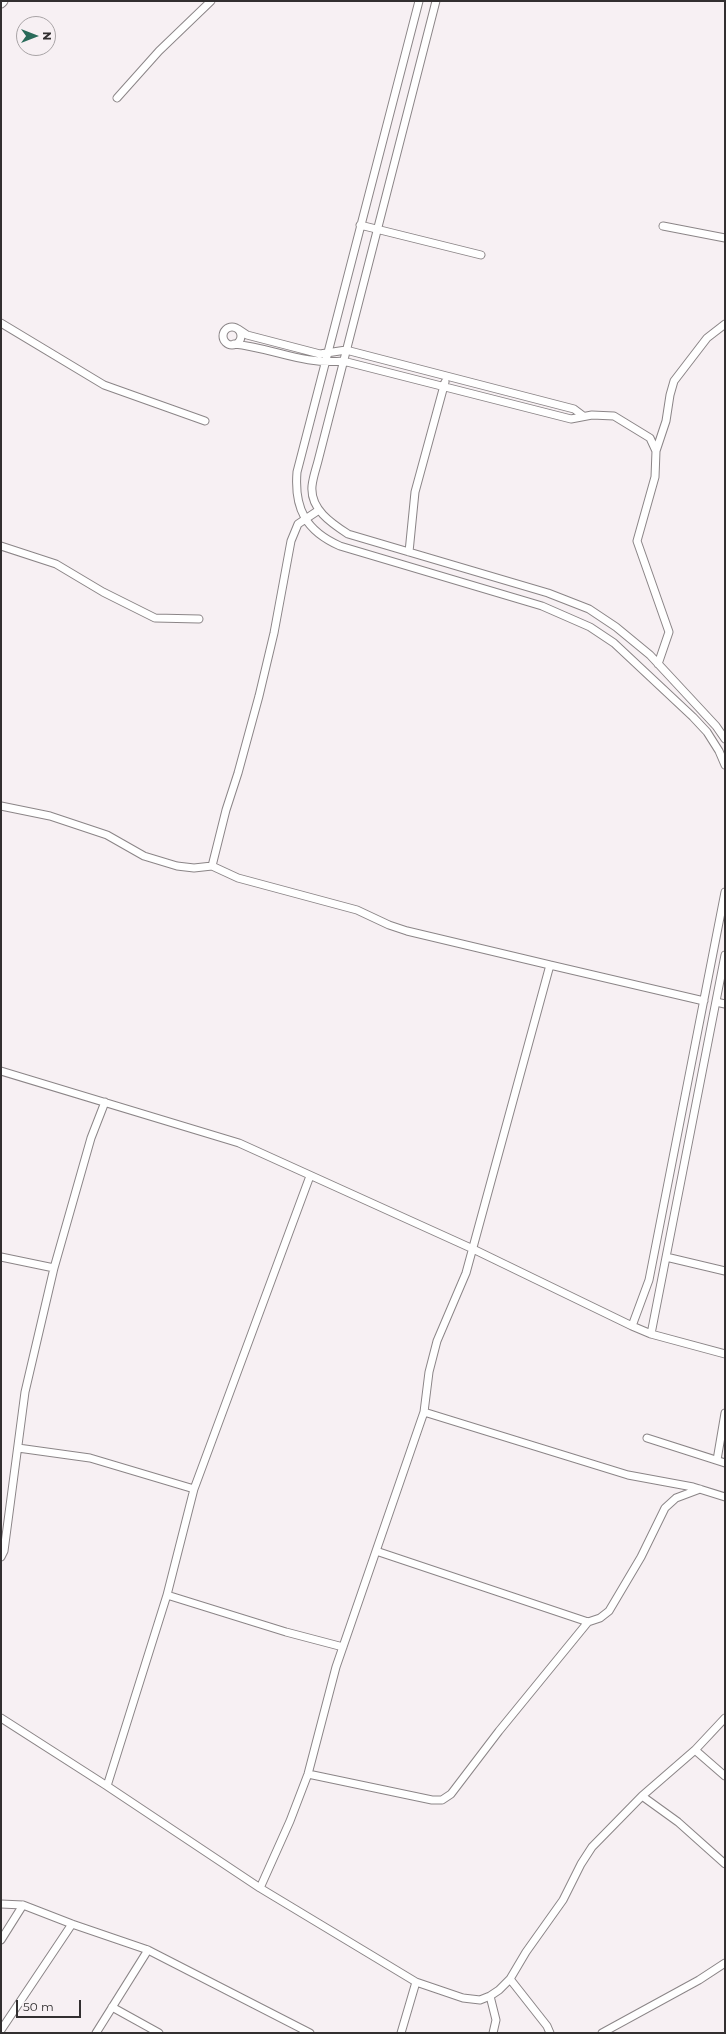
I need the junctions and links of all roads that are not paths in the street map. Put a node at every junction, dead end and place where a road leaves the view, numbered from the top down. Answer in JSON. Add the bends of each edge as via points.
{"nodes":[{"id":1,"x":3,"y":1,"type":"edge"},
{"id":2,"x":211,"y":1,"type":"edge"},
{"id":3,"x":419,"y":1,"type":"edge"},
{"id":4,"x":436,"y":1,"type":"edge"},
{"id":5,"x":1,"y":3,"type":"edge"},
{"id":6,"x":117,"y":98,"type":"dead end"},
{"id":7,"x":360,"y":226,"type":"junction"},
{"id":8,"x":663,"y":226,"type":"dead end"},
{"id":9,"x":377,"y":229,"type":"junction"},
{"id":10,"x":725,"y":238,"type":"edge"},
{"id":11,"x":481,"y":255,"type":"dead end"},
{"id":12,"x":1,"y":323,"type":"edge"},
{"id":13,"x":725,"y":324,"type":"edge"},
{"id":14,"x":238,"y":329,"type":"junction"},
{"id":15,"x":234,"y":344,"type":"junction"},
{"id":16,"x":346,"y":350,"type":"junction"},
{"id":17,"x":328,"y":353,"type":"junction"},
{"id":18,"x":343,"y":361,"type":"junction"},
{"id":19,"x":325,"y":363,"type":"junction"},
{"id":20,"x":446,"y":376,"type":"junction"},
{"id":21,"x":444,"y":386,"type":"junction"},
{"id":22,"x":582,"y":415,"type":"junction"},
{"id":23,"x":205,"y":422,"type":"dead end"},
{"id":24,"x":656,"y":451,"type":"junction"},
{"id":25,"x":320,"y":510,"type":"junction"},
{"id":26,"x":306,"y":519,"type":"junction"},
{"id":27,"x":1,"y":546,"type":"edge"},
{"id":28,"x":409,"y":552,"type":"junction"},
{"id":29,"x":199,"y":619,"type":"dead end"},
{"id":30,"x":658,"y":664,"type":"junction"},
{"id":31,"x":725,"y":739,"type":"edge"},
{"id":32,"x":725,"y":765,"type":"edge"},
{"id":33,"x":1,"y":806,"type":"edge"},
{"id":34,"x":212,"y":866,"type":"junction"},
{"id":35,"x":725,"y":892,"type":"edge"},
{"id":36,"x":724,"y":906,"type":"edge"},
{"id":37,"x":725,"y":955,"type":"edge"},
{"id":38,"x":550,"y":965,"type":"junction"},
{"id":39,"x":704,"y":1001,"type":"junction"},
{"id":40,"x":716,"y":1002,"type":"junction"},
{"id":41,"x":725,"y":1004,"type":"edge"},
{"id":42,"x":1,"y":1071,"type":"edge"},
{"id":43,"x":105,"y":1102,"type":"junction"},
{"id":44,"x":672,"y":1164,"type":"junction"},
{"id":45,"x":684,"y":1166,"type":"junction"},
{"id":46,"x":310,"y":1176,"type":"junction"},
{"id":47,"x":473,"y":1249,"type":"junction"},
{"id":48,"x":1,"y":1257,"type":"edge"},
{"id":49,"x":666,"y":1257,"type":"junction"},
{"id":50,"x":54,"y":1268,"type":"junction"},
{"id":51,"x":725,"y":1271,"type":"edge"},
{"id":52,"x":632,"y":1326,"type":"junction"},
{"id":53,"x":651,"y":1334,"type":"junction"},
{"id":54,"x":725,"y":1354,"type":"edge"},
{"id":55,"x":424,"y":1412,"type":"junction"},
{"id":56,"x":725,"y":1413,"type":"edge"},
{"id":57,"x":647,"y":1438,"type":"dead end"},
{"id":58,"x":18,"y":1448,"type":"junction"},
{"id":59,"x":717,"y":1460,"type":"junction"},
{"id":60,"x":725,"y":1463,"type":"edge"},
{"id":61,"x":194,"y":1489,"type":"junction"},
{"id":62,"x":700,"y":1489,"type":"junction"},
{"id":63,"x":725,"y":1497,"type":"edge"},
{"id":64,"x":376,"y":1550,"type":"junction"},
{"id":65,"x":1,"y":1557,"type":"edge"},
{"id":66,"x":167,"y":1595,"type":"junction"},
{"id":67,"x":588,"y":1622,"type":"junction"},
{"id":68,"x":343,"y":1647,"type":"junction"},
{"id":69,"x":1,"y":1718,"type":"edge"},
{"id":70,"x":725,"y":1718,"type":"edge"},
{"id":71,"x":695,"y":1750,"type":"junction"},
{"id":72,"x":308,"y":1774,"type":"junction"},
{"id":73,"x":725,"y":1776,"type":"edge"},
{"id":74,"x":107,"y":1786,"type":"junction"},
{"id":75,"x":642,"y":1796,"type":"junction"},
{"id":76,"x":725,"y":1864,"type":"edge"},
{"id":77,"x":260,"y":1888,"type":"junction"},
{"id":78,"x":1,"y":1904,"type":"edge"},
{"id":79,"x":23,"y":1905,"type":"junction"},
{"id":80,"x":72,"y":1924,"type":"junction"},
{"id":81,"x":1,"y":1940,"type":"edge"},
{"id":82,"x":148,"y":1950,"type":"junction"},
{"id":83,"x":725,"y":1963,"type":"edge"},
{"id":84,"x":510,"y":1979,"type":"junction"},
{"id":85,"x":416,"y":1982,"type":"junction"},
{"id":86,"x":490,"y":1996,"type":"junction"},
{"id":87,"x":112,"y":2007,"type":"junction"},
{"id":88,"x":1,"y":2030,"type":"edge"},
{"id":89,"x":96,"y":2033,"type":"edge"},
{"id":90,"x":159,"y":2033,"type":"edge"},
{"id":91,"x":310,"y":2033,"type":"edge"},
{"id":92,"x":401,"y":2033,"type":"edge"},
{"id":93,"x":493,"y":2033,"type":"edge"},
{"id":94,"x":550,"y":2033,"type":"edge"},
{"id":95,"x":602,"y":2033,"type":"edge"}],
"edges":[{"from":1,"to":5,"type":"street"},
{"from":2,"to":6,"type":"street","via":[[159,51]]},
{"from":3,"to":7,"type":"street"},
{"from":4,"to":9,"type":"street"},
{"from":7,"to":9,"type":"street"},
{"from":7,"to":17,"type":"street"},
{"from":8,"to":10,"type":"street"},
{"from":9,"to":11,"type":"street"},
{"from":9,"to":16,"type":"street"},
{"from":12,"to":23,"type":"street","via":[[104,385]]},
{"from":13,"to":24,"type":"street","via":[[707,338],[674,381],[666,422]]},
{"from":14,"to":15,"type":"street","via":[[241,333],[240,339]]},
{"from":14,"to":15,"type":"street","via":[[230,327],[224,333],[226,341]]},
{"from":14,"to":17,"type":"street","via":[[247,334],[320,354]]},
{"from":15,"to":19,"type":"street"},
{"from":16,"to":17,"type":"street"},
{"from":16,"to":18,"type":"street"},
{"from":16,"to":20,"type":"street"},
{"from":17,"to":19,"type":"street"},
{"from":18,"to":19,"type":"street"},
{"from":18,"to":21,"type":"street"},
{"from":18,"to":25,"type":"street","via":[[312,486],[316,506]]},
{"from":19,"to":26,"type":"street","via":[[297,472],[295,492]]},
{"from":20,"to":21,"type":"street"},
{"from":20,"to":22,"type":"street","via":[[574,409]]},
{"from":21,"to":22,"type":"street","via":[[571,419]]},
{"from":21,"to":28,"type":"street","via":[[415,492]]},
{"from":22,"to":24,"type":"street","via":[[614,416],[650,438]]},
{"from":24,"to":30,"type":"street","via":[[655,477],[637,541],[669,632]]},
{"from":25,"to":26,"type":"street"},
{"from":25,"to":28,"type":"street","via":[[328,520],[348,534]]},
{"from":26,"to":32,"type":"street","via":[[324,539],[340,546],[542,606],[590,627],[619,647],[693,717],[707,732]]},
{"from":26,"to":34,"type":"street","via":[[298,524],[291,541],[259,696]]},
{"from":27,"to":29,"type":"street","via":[[56,564],[103,592],[155,618]]},
{"from":28,"to":30,"type":"street","via":[[548,593],[589,609],[616,626]]},
{"from":30,"to":31,"type":"street"},
{"from":33,"to":34,"type":"street","via":[[50,816],[107,835],[144,856],[164,862],[194,868]]},
{"from":34,"to":38,"type":"street","via":[[238,878],[357,910],[407,931]]},
{"from":35,"to":36,"type":"street"},
{"from":36,"to":39,"type":"street"},
{"from":37,"to":40,"type":"street"},
{"from":38,"to":39,"type":"street"},
{"from":38,"to":47,"type":"street"},
{"from":39,"to":44,"type":"street"},
{"from":40,"to":41,"type":"street"},
{"from":40,"to":45,"type":"street"},
{"from":42,"to":43,"type":"street"},
{"from":43,"to":46,"type":"street","via":[[239,1143]]},
{"from":43,"to":50,"type":"street","via":[[90,1138]]},
{"from":44,"to":45,"type":"street"},
{"from":44,"to":52,"type":"street","via":[[649,1280]]},
{"from":45,"to":49,"type":"street"},
{"from":46,"to":47,"type":"street"},
{"from":46,"to":61,"type":"street"},
{"from":47,"to":52,"type":"street"},
{"from":47,"to":55,"type":"street","via":[[466,1273],[437,1341],[429,1372]]},
{"from":48,"to":50,"type":"street"},
{"from":49,"to":51,"type":"street"},
{"from":49,"to":53,"type":"street"},
{"from":50,"to":58,"type":"street","via":[[25,1392]]},
{"from":52,"to":53,"type":"street"},
{"from":53,"to":54,"type":"street"},
{"from":55,"to":62,"type":"street","via":[[628,1475]]},
{"from":55,"to":64,"type":"street"},
{"from":56,"to":59,"type":"street"},
{"from":57,"to":59,"type":"street"},
{"from":58,"to":61,"type":"street","via":[[90,1458]]},
{"from":58,"to":65,"type":"street","via":[[4,1551]]},
{"from":59,"to":60,"type":"street"},
{"from":61,"to":66,"type":"street"},
{"from":62,"to":63,"type":"street"},
{"from":62,"to":67,"type":"street","via":[[676,1498],[665,1508],[641,1557],[609,1611],[600,1618]]},
{"from":64,"to":67,"type":"street"},
{"from":64,"to":68,"type":"street"},
{"from":66,"to":68,"type":"street"},
{"from":66,"to":74,"type":"street"},
{"from":67,"to":72,"type":"street","via":[[451,1794],[442,1800]]},
{"from":68,"to":72,"type":"street"},
{"from":69,"to":74,"type":"street"},
{"from":70,"to":71,"type":"street"},
{"from":71,"to":73,"type":"street"},
{"from":71,"to":75,"type":"street"},
{"from":72,"to":77,"type":"street","via":[[288,1828]]},
{"from":74,"to":77,"type":"street"},
{"from":75,"to":76,"type":"street","via":[[678,1822]]},
{"from":75,"to":84,"type":"street","via":[[592,1847],[563,1900]]},
{"from":77,"to":85,"type":"street"},
{"from":78,"to":79,"type":"street"},
{"from":79,"to":80,"type":"street"},
{"from":79,"to":81,"type":"street"},
{"from":80,"to":82,"type":"street"},
{"from":80,"to":88,"type":"street"},
{"from":82,"to":87,"type":"street"},
{"from":82,"to":91,"type":"street"},
{"from":83,"to":95,"type":"street"},
{"from":84,"to":86,"type":"street"},
{"from":84,"to":94,"type":"street"},
{"from":85,"to":86,"type":"street","via":[[464,1998],[480,2000]]},
{"from":85,"to":92,"type":"street"},
{"from":86,"to":93,"type":"street","via":[[496,2020]]},
{"from":87,"to":89,"type":"street"},
{"from":87,"to":90,"type":"street"}]}
